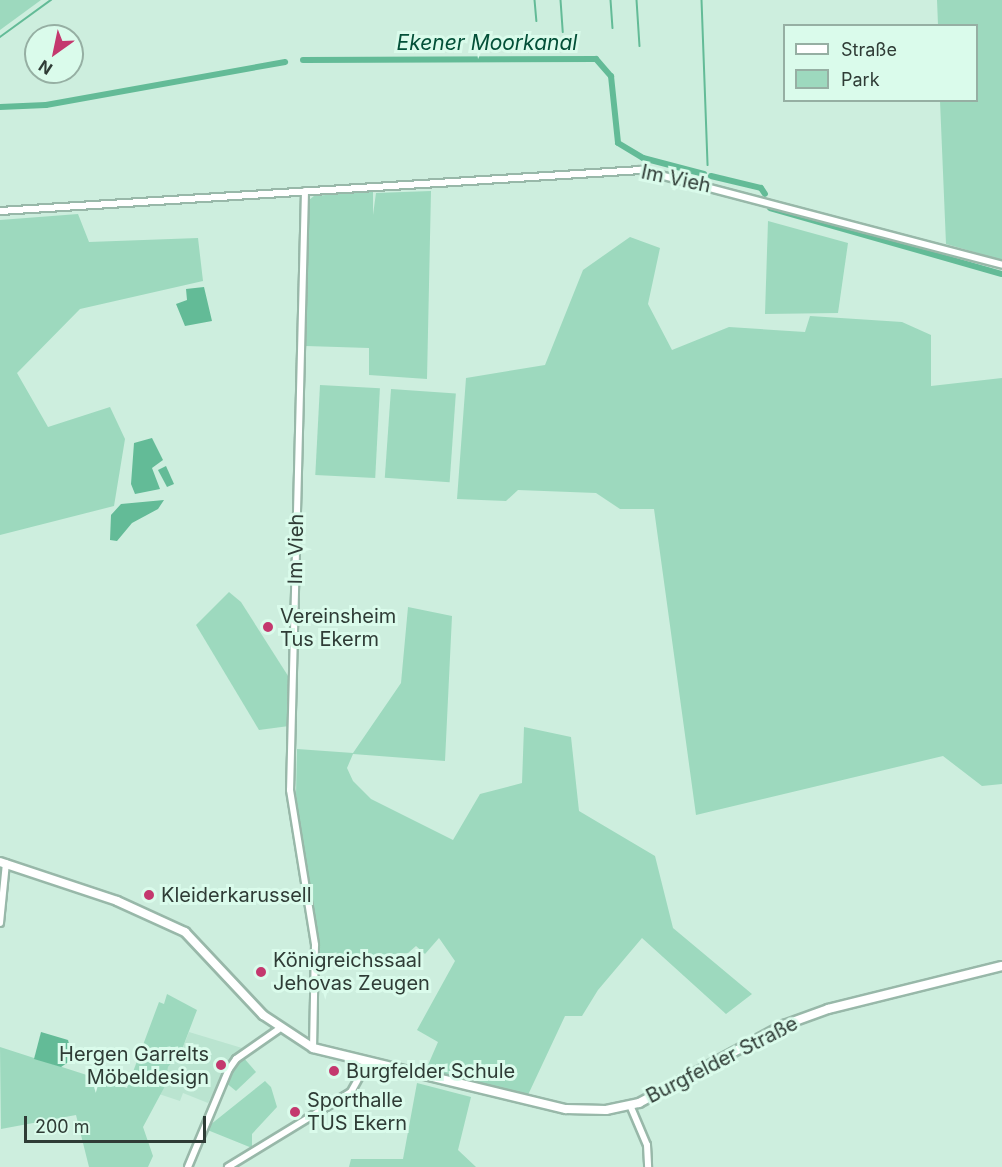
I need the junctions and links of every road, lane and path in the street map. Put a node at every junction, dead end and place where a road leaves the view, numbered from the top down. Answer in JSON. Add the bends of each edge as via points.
{"nodes":[{"id":1,"x":305,"y":191,"type":"junction"},
{"id":2,"x":0,"y":211,"type":"edge"},
{"id":3,"x":1002,"y":265,"type":"edge"},
{"id":4,"x":3,"y":862,"type":"edge"},
{"id":5,"x":0,"y":923,"type":"edge"},
{"id":6,"x":1002,"y":966,"type":"edge"},
{"id":7,"x":279,"y":1029,"type":"junction"},
{"id":8,"x":313,"y":1048,"type":"junction"},
{"id":9,"x":367,"y":1063,"type":"junction"},
{"id":10,"x":630,"y":1105,"type":"junction"},
{"id":11,"x":188,"y":1167,"type":"edge"},
{"id":12,"x":228,"y":1167,"type":"edge"},
{"id":13,"x":648,"y":1167,"type":"edge"}],
"edges":[{"from":1,"to":2,"type":"street","name":"Im Vieh"},
{"from":1,"to":3,"type":"street","name":"Im Vieh","via":[[641,170]]},
{"from":1,"to":8,"type":"street","name":"Im Vieh","via":[[290,790],[315,945]]},
{"from":4,"to":5,"type":"street"},
{"from":4,"to":7,"type":"street","name":"Burgfelder Straße","via":[[117,901],[185,932]]},
{"from":6,"to":10,"type":"street","name":"Burgfelder Straße","via":[[828,1009],[784,1025],[662,1093]]},
{"from":7,"to":8,"type":"street","name":"Burgfelder Straße"},
{"from":7,"to":11,"type":"street","via":[[236,1059],[219,1088]]},
{"from":8,"to":9,"type":"street","name":"Burgfelder Straße"},
{"from":9,"to":10,"type":"street","name":"Burgfelder Straße","via":[[544,1106],[596,1110]]},
{"from":9,"to":12,"type":"street","via":[[351,1092]]},
{"from":10,"to":13,"type":"street","via":[[647,1145]]}]}
